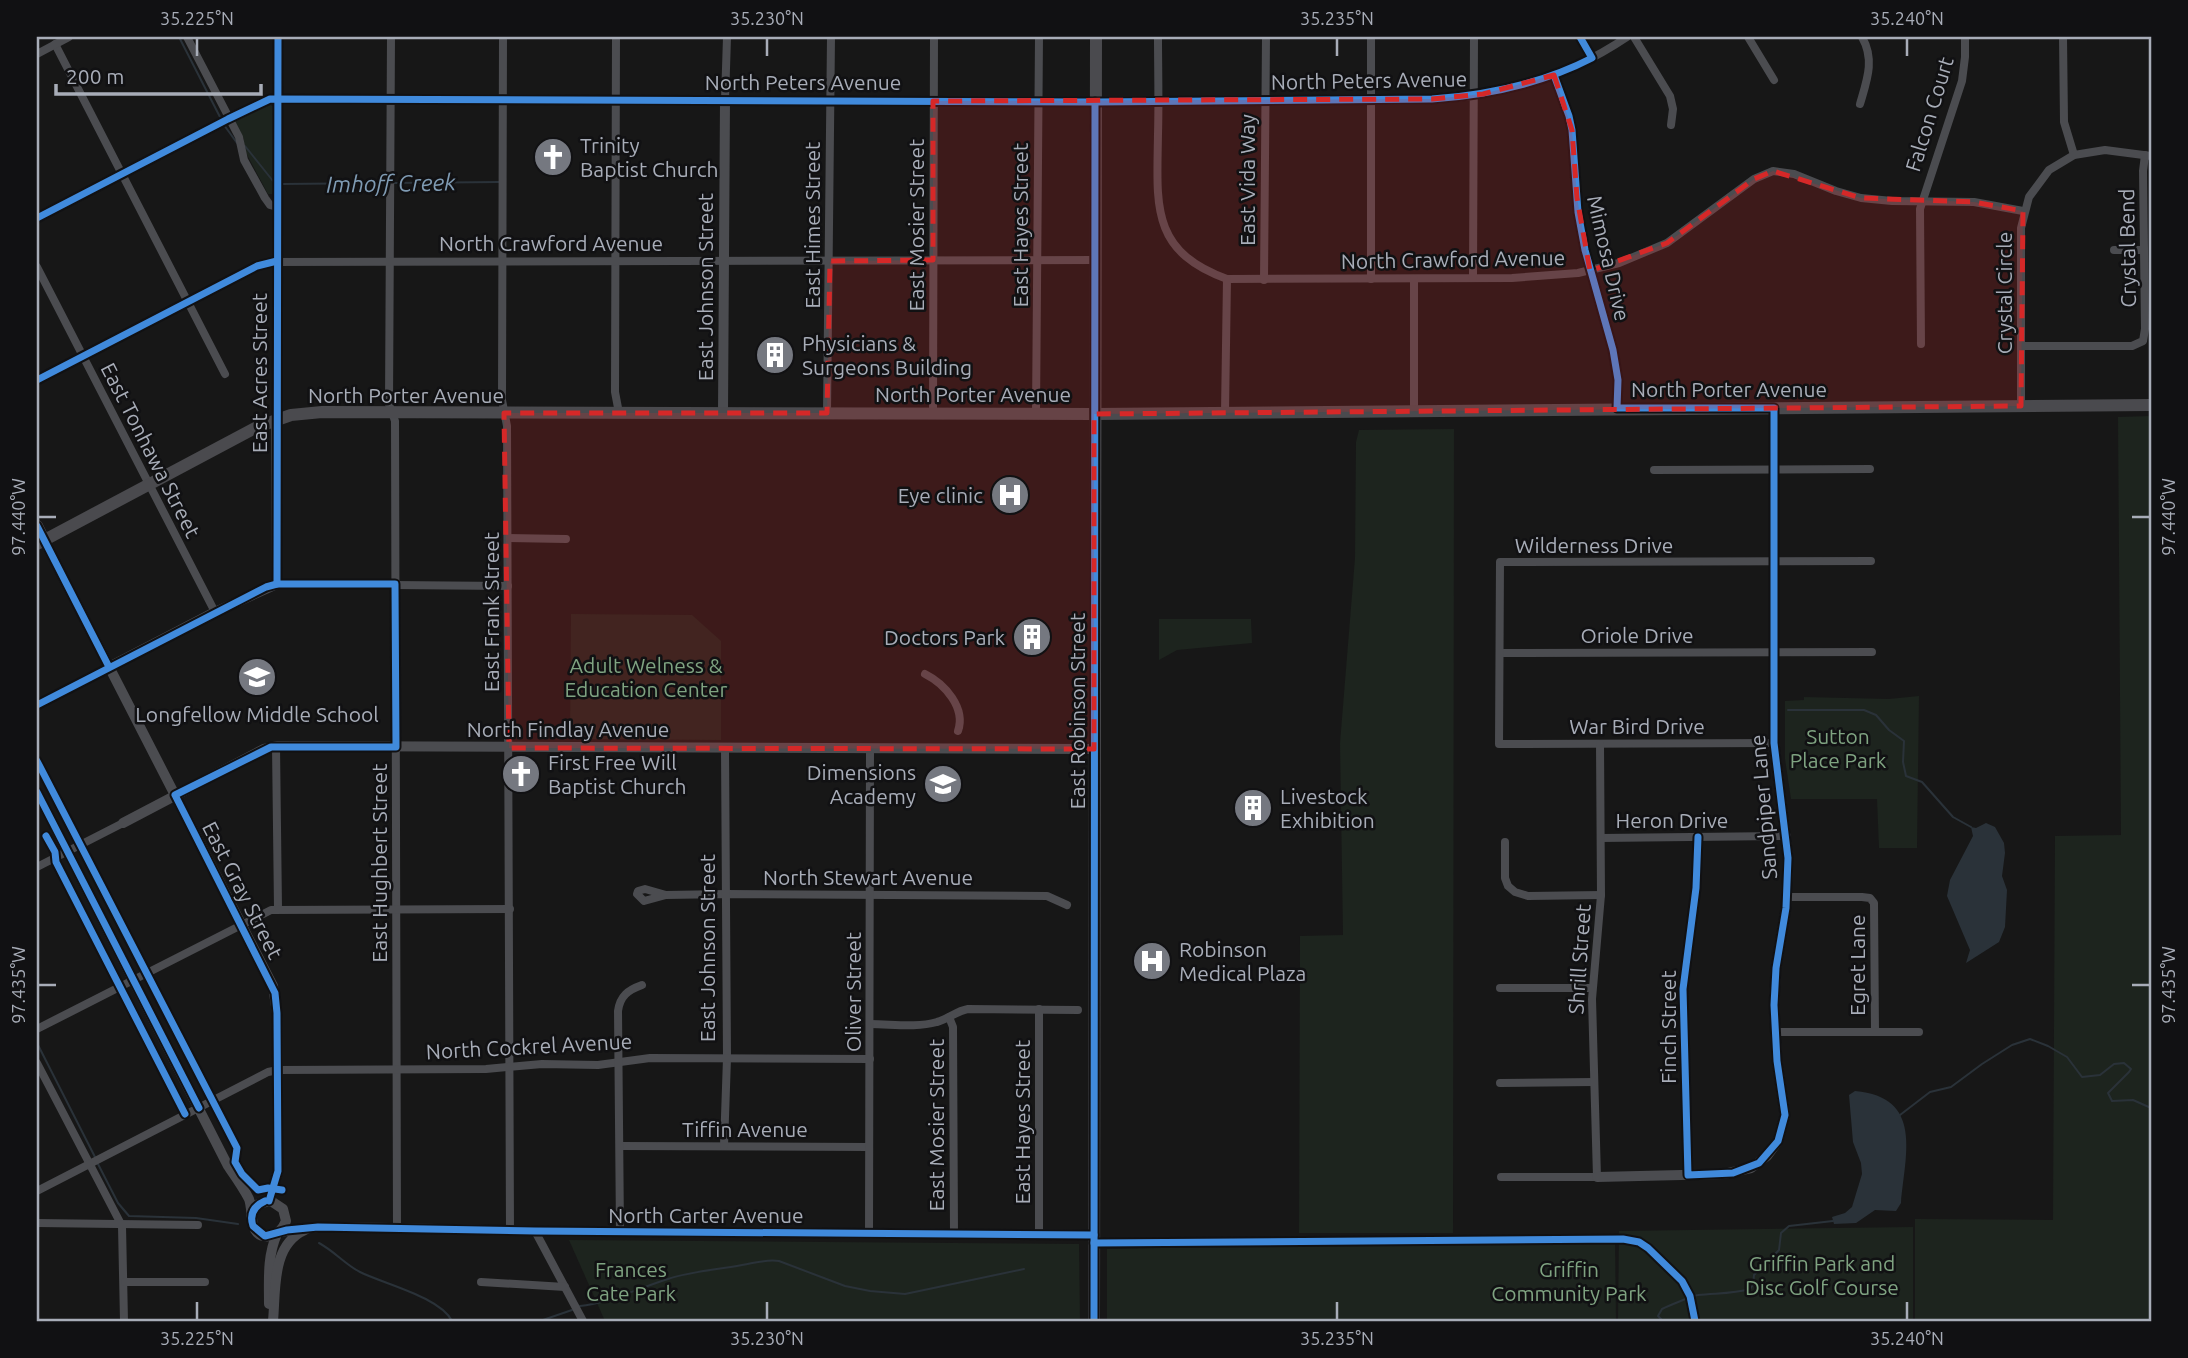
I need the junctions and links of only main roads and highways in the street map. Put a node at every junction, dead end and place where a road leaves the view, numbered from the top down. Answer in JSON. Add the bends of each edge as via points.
{"nodes":[{"id":1,"x":1096,"y":37,"type":"edge"},
{"id":2,"x":2151,"y":405,"type":"edge"},
{"id":3,"x":1094,"y":414,"type":"junction"},
{"id":4,"x":37,"y":526,"type":"edge"},
{"id":5,"x":40,"y":542,"type":"edge"},
{"id":6,"x":1094,"y":1321,"type":"edge"}],
"edges":[{"from":1,"to":3,"type":"main road","name":"East Robinson Street"},
{"from":2,"to":3,"type":"main road","name":"North Porter Avenue"},
{"from":3,"to":5,"type":"main road","name":"North Porter Avenue","via":[[333,412],[276,419]]},
{"from":3,"to":6,"type":"main road","name":"East Robinson Street"},
{"from":4,"to":5,"type":"main road","name":"East Gray Street"}]}
